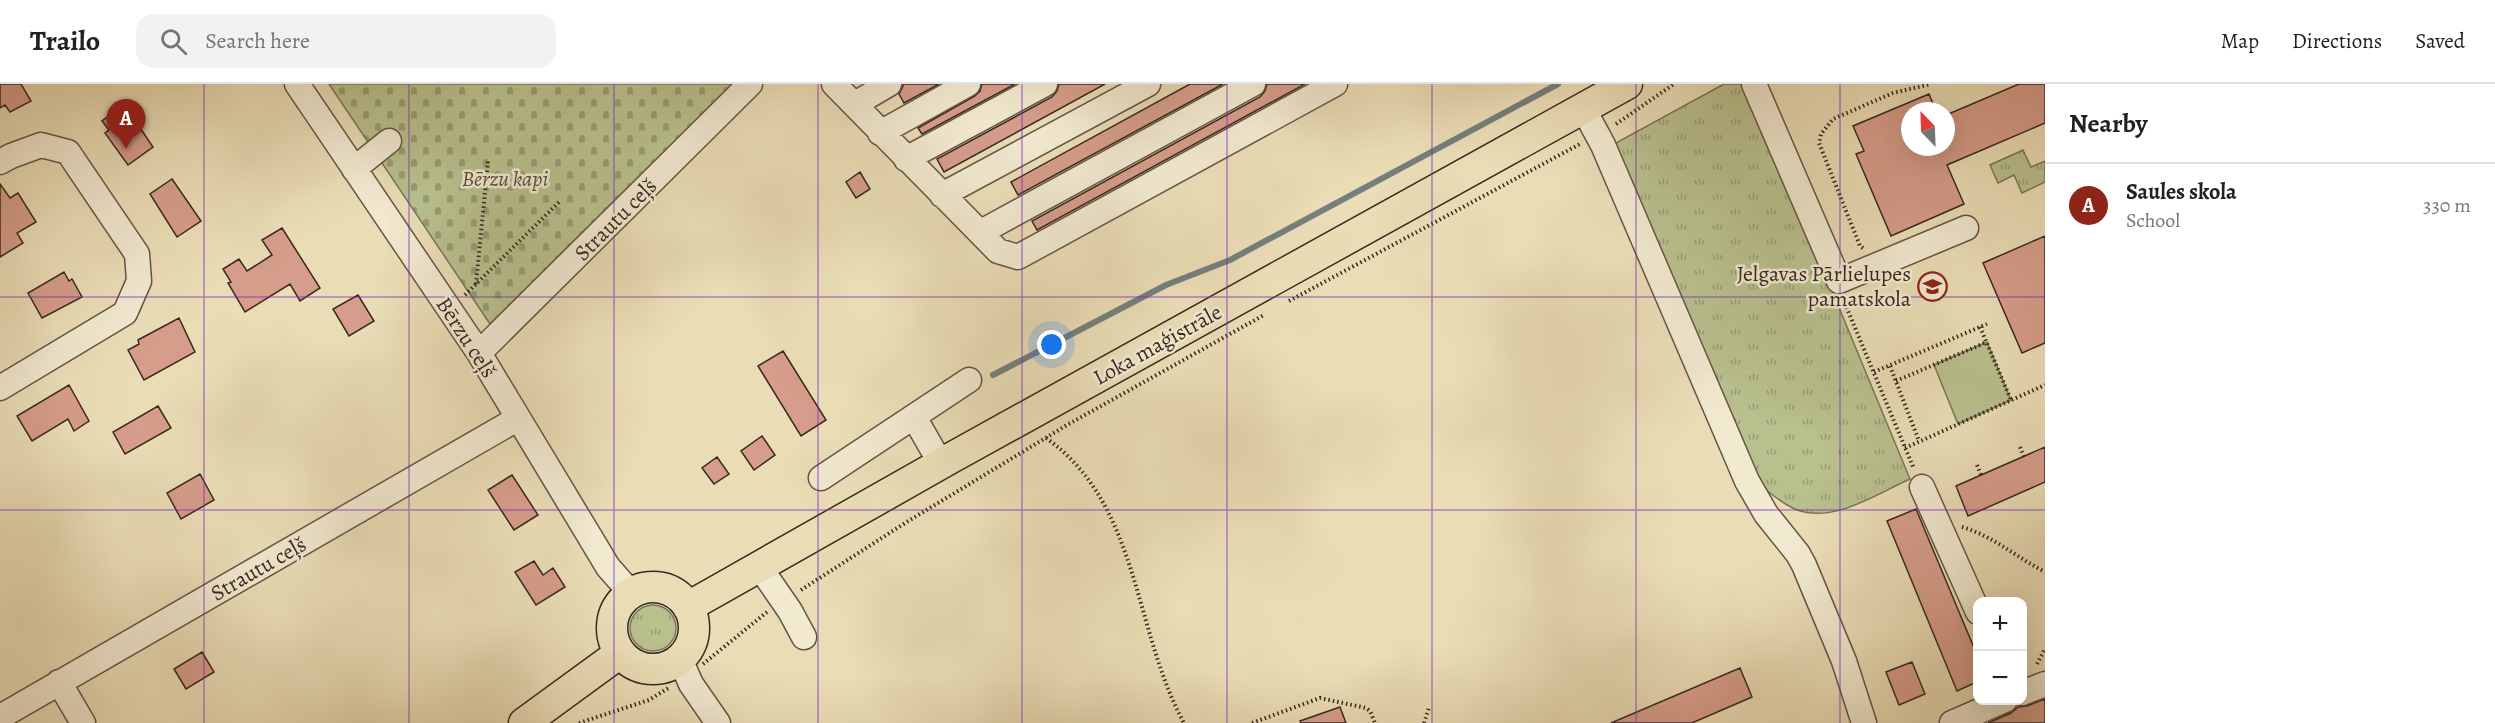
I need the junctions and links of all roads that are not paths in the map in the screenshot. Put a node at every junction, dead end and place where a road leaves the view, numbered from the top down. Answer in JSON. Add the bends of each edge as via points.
{"nodes":[{"id":1,"x":297,"y":84,"type":"edge"},
{"id":2,"x":750,"y":84,"type":"edge"},
{"id":3,"x":834,"y":84,"type":"edge"},
{"id":4,"x":889,"y":84,"type":"edge"},
{"id":5,"x":968,"y":84,"type":"edge"},
{"id":6,"x":1045,"y":84,"type":"edge"},
{"id":7,"x":1148,"y":84,"type":"edge"},
{"id":8,"x":1253,"y":84,"type":"edge"},
{"id":9,"x":1335,"y":84,"type":"edge"},
{"id":10,"x":1627,"y":84,"type":"edge"},
{"id":11,"x":1754,"y":84,"type":"edge"},
{"id":12,"x":1590,"y":98,"type":"edge"},
{"id":13,"x":855,"y":104,"type":"junction"},
{"id":14,"x":880,"y":133,"type":"junction"},
{"id":15,"x":389,"y":141,"type":"dead end"},
{"id":16,"x":906,"y":159,"type":"junction"},
{"id":17,"x":0,"y":162,"type":"edge"},
{"id":18,"x":354,"y":168,"type":"junction"},
{"id":19,"x":942,"y":195,"type":"junction"},
{"id":20,"x":1966,"y":228,"type":"dead end"},
{"id":21,"x":981,"y":232,"type":"junction"},
{"id":22,"x":479,"y":353,"type":"junction"},
{"id":23,"x":969,"y":380,"type":"dead end"},
{"id":24,"x":0,"y":388,"type":"edge"},
{"id":25,"x":914,"y":417,"type":"junction"},
{"id":26,"x":518,"y":419,"type":"junction"},
{"id":27,"x":941,"y":464,"type":"junction"},
{"id":28,"x":821,"y":478,"type":"dead end"},
{"id":29,"x":1922,"y":487,"type":"road end"},
{"id":30,"x":759,"y":566,"type":"junction"},
{"id":31,"x":631,"y":594,"type":"junction"},
{"id":32,"x":1973,"y":603,"type":"edge"},
{"id":33,"x":688,"y":607,"type":"junction"},
{"id":34,"x":804,"y":637,"type":"dead end"},
{"id":35,"x":620,"y":653,"type":"junction"},
{"id":36,"x":686,"y":673,"type":"junction"},
{"id":37,"x":59,"y":682,"type":"junction"},
{"id":38,"x":2045,"y":684,"type":"edge"},
{"id":39,"x":2027,"y":691,"type":"edge"},
{"id":40,"x":1993,"y":705,"type":"edge"},
{"id":41,"x":0,"y":717,"type":"edge"},
{"id":42,"x":83,"y":723,"type":"edge"},
{"id":43,"x":524,"y":723,"type":"edge"},
{"id":44,"x":718,"y":723,"type":"edge"},
{"id":45,"x":1864,"y":723,"type":"edge"},
{"id":46,"x":1952,"y":723,"type":"edge"}],
"edges":[{"from":1,"to":18,"type":"street","name":"Bērzu ceļš"},
{"from":2,"to":22,"type":"street","name":"Strautu ceļš"},
{"from":3,"to":13,"type":"street"},
{"from":4,"to":13,"type":"street"},
{"from":5,"to":14,"type":"street"},
{"from":6,"to":16,"type":"street"},
{"from":7,"to":19,"type":"street"},
{"from":8,"to":21,"type":"street"},
{"from":9,"to":21,"type":"street","via":[[1018,257],[998,251]]},
{"from":10,"to":12,"type":"main road","name":"Loka maģistrāle"},
{"from":11,"to":20,"type":"street","via":[[1839,281]]},
{"from":12,"to":27,"type":"main road","name":"Loka maģistrāle"},
{"from":12,"to":45,"type":"street","via":[[1598,134],[1747,481],[1804,565],[1844,661]]},
{"from":13,"to":14,"type":"street"},
{"from":14,"to":16,"type":"street"},
{"from":15,"to":18,"type":"street"},
{"from":16,"to":19,"type":"street"},
{"from":17,"to":24,"type":"street","via":[[41,145],[68,152],[137,254],[139,281],[125,313]]},
{"from":18,"to":22,"type":"street","name":"Bērzu ceļš"},
{"from":19,"to":21,"type":"street"},
{"from":22,"to":26,"type":"street","name":"Bērzu ceļš"},
{"from":23,"to":25,"type":"street"},
{"from":25,"to":27,"type":"street"},
{"from":25,"to":28,"type":"street"},
{"from":26,"to":31,"type":"street","name":"Bērzu ceļš","via":[[608,567]]},
{"from":26,"to":37,"type":"street","name":"Strautu ceļš"},
{"from":27,"to":30,"type":"main road","name":"Loka maģistrāle"},
{"from":29,"to":32,"type":"street"},
{"from":30,"to":33,"type":"main road","name":"Loka maģistrāle"},
{"from":30,"to":34,"type":"street"},
{"from":31,"to":33,"type":"main road","via":[[656,587],[669,590]]},
{"from":31,"to":35,"type":"main road","via":[[614,615],[612,634]]},
{"from":33,"to":36,"type":"main road","via":[[694,634]]},
{"from":35,"to":36,"type":"main road","via":[[642,668]]},
{"from":35,"to":43,"type":"main road"},
{"from":36,"to":44,"type":"street"},
{"from":37,"to":41,"type":"street","name":"Strautu ceļš"},
{"from":37,"to":42,"type":"street"},
{"from":38,"to":39,"type":"street"},
{"from":40,"to":46,"type":"street"}]}
